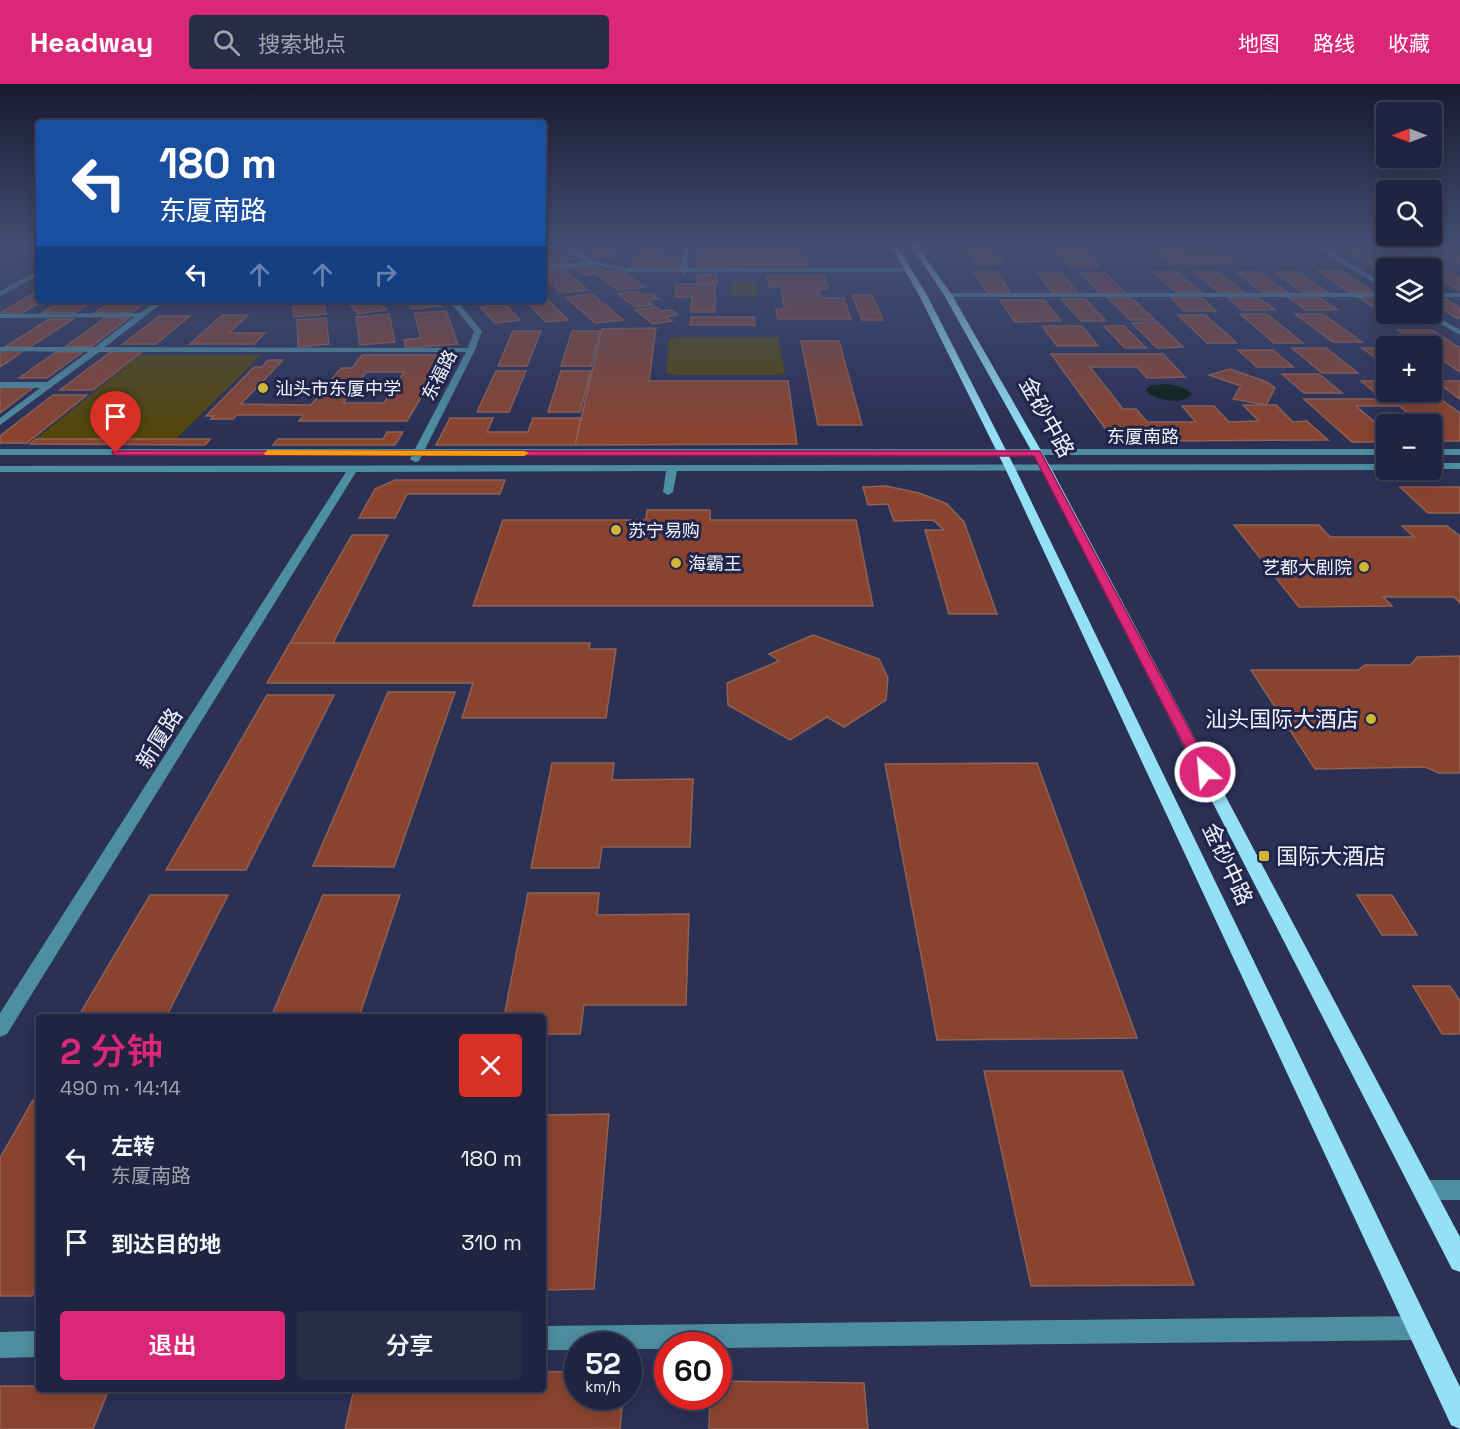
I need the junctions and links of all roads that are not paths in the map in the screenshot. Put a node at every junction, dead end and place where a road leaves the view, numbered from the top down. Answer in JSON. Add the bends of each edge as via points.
{"nodes":[{"id":1,"x":154,"y":306,"type":"edge"},
{"id":2,"x":457,"y":306,"type":"edge"},
{"id":3,"x":927,"y":306,"type":"edge"},
{"id":4,"x":954,"y":306,"type":"edge"},
{"id":5,"x":141,"y":315,"type":"junction"},
{"id":6,"x":0,"y":316,"type":"edge"},
{"id":7,"x":1442,"y":322,"type":"edge"},
{"id":8,"x":1460,"y":333,"type":"edge"},
{"id":9,"x":0,"y":349,"type":"edge"},
{"id":10,"x":98,"y":349,"type":"junction"},
{"id":11,"x":471,"y":350,"type":"junction"},
{"id":12,"x":49,"y":385,"type":"junction"},
{"id":13,"x":0,"y":386,"type":"edge"},
{"id":14,"x":0,"y":422,"type":"edge"},
{"id":15,"x":0,"y":452,"type":"edge"},
{"id":16,"x":1376,"y":452,"type":"edge"},
{"id":17,"x":1442,"y":452,"type":"edge"},
{"id":18,"x":1460,"y":452,"type":"edge"},
{"id":19,"x":418,"y":453,"type":"junction"},
{"id":20,"x":1002,"y":453,"type":"junction"},
{"id":21,"x":1037,"y":453,"type":"junction"},
{"id":22,"x":1442,"y":466,"type":"edge"},
{"id":23,"x":1460,"y":466,"type":"edge"},
{"id":24,"x":1376,"y":467,"type":"edge"},
{"id":25,"x":672,"y":468,"type":"junction"},
{"id":26,"x":1010,"y":468,"type":"junction"},
{"id":27,"x":1046,"y":468,"type":"junction"},
{"id":28,"x":353,"y":469,"type":"junction"},
{"id":29,"x":409,"y":469,"type":"junction"},
{"id":30,"x":0,"y":470,"type":"edge"},
{"id":31,"x":668,"y":492,"type":"dead end"},
{"id":32,"x":0,"y":1029,"type":"edge"},
{"id":33,"x":1423,"y":1190,"type":"junction"},
{"id":34,"x":1460,"y":1190,"type":"edge"},
{"id":35,"x":1460,"y":1261,"type":"edge"},
{"id":36,"x":1418,"y":1328,"type":"junction"},
{"id":37,"x":546,"y":1338,"type":"edge"},
{"id":38,"x":0,"y":1344,"type":"edge"},
{"id":39,"x":36,"y":1344,"type":"edge"},
{"id":40,"x":1460,"y":1416,"type":"edge"}],
"edges":[{"from":1,"to":5,"type":"street"},
{"from":2,"to":11,"type":"street","name":"东福路","via":[[478,331]]},
{"from":3,"to":20,"type":"main road","name":"金砂中路"},
{"from":4,"to":21,"type":"main road","name":"金砂中路"},
{"from":5,"to":6,"type":"street"},
{"from":5,"to":10,"type":"street"},
{"from":7,"to":8,"type":"street"},
{"from":9,"to":10,"type":"street"},
{"from":10,"to":11,"type":"street"},
{"from":10,"to":12,"type":"street"},
{"from":11,"to":19,"type":"street","name":"东福路"},
{"from":12,"to":13,"type":"street"},
{"from":12,"to":14,"type":"street"},
{"from":15,"to":19,"type":"street","name":"东厦南路"},
{"from":16,"to":21,"type":"street","name":"东厦南路"},
{"from":17,"to":18,"type":"street"},
{"from":19,"to":20,"type":"street","name":"东厦南路"},
{"from":19,"to":29,"type":"street","name":"东福路"},
{"from":20,"to":21,"type":"street","name":"东厦南路"},
{"from":20,"to":26,"type":"main road","name":"金砂中路"},
{"from":21,"to":27,"type":"main road","name":"金砂中路"},
{"from":22,"to":23,"type":"street"},
{"from":24,"to":27,"type":"street","name":"东厦南路"},
{"from":25,"to":26,"type":"street","name":"东厦南路"},
{"from":25,"to":29,"type":"street","name":"东厦南路"},
{"from":25,"to":31,"type":"street"},
{"from":26,"to":27,"type":"street","name":"东厦南路"},
{"from":26,"to":36,"type":"main road","name":"金砂中路"},
{"from":27,"to":33,"type":"main road","name":"金砂中路"},
{"from":28,"to":29,"type":"street","name":"东厦南路"},
{"from":28,"to":30,"type":"street","name":"东厦南路"},
{"from":28,"to":32,"type":"street","name":"新厦路"},
{"from":33,"to":34,"type":"street"},
{"from":33,"to":35,"type":"main road","name":"金砂中路"},
{"from":36,"to":37,"type":"street"},
{"from":36,"to":40,"type":"main road","name":"金砂中路"},
{"from":38,"to":39,"type":"street"}]}
